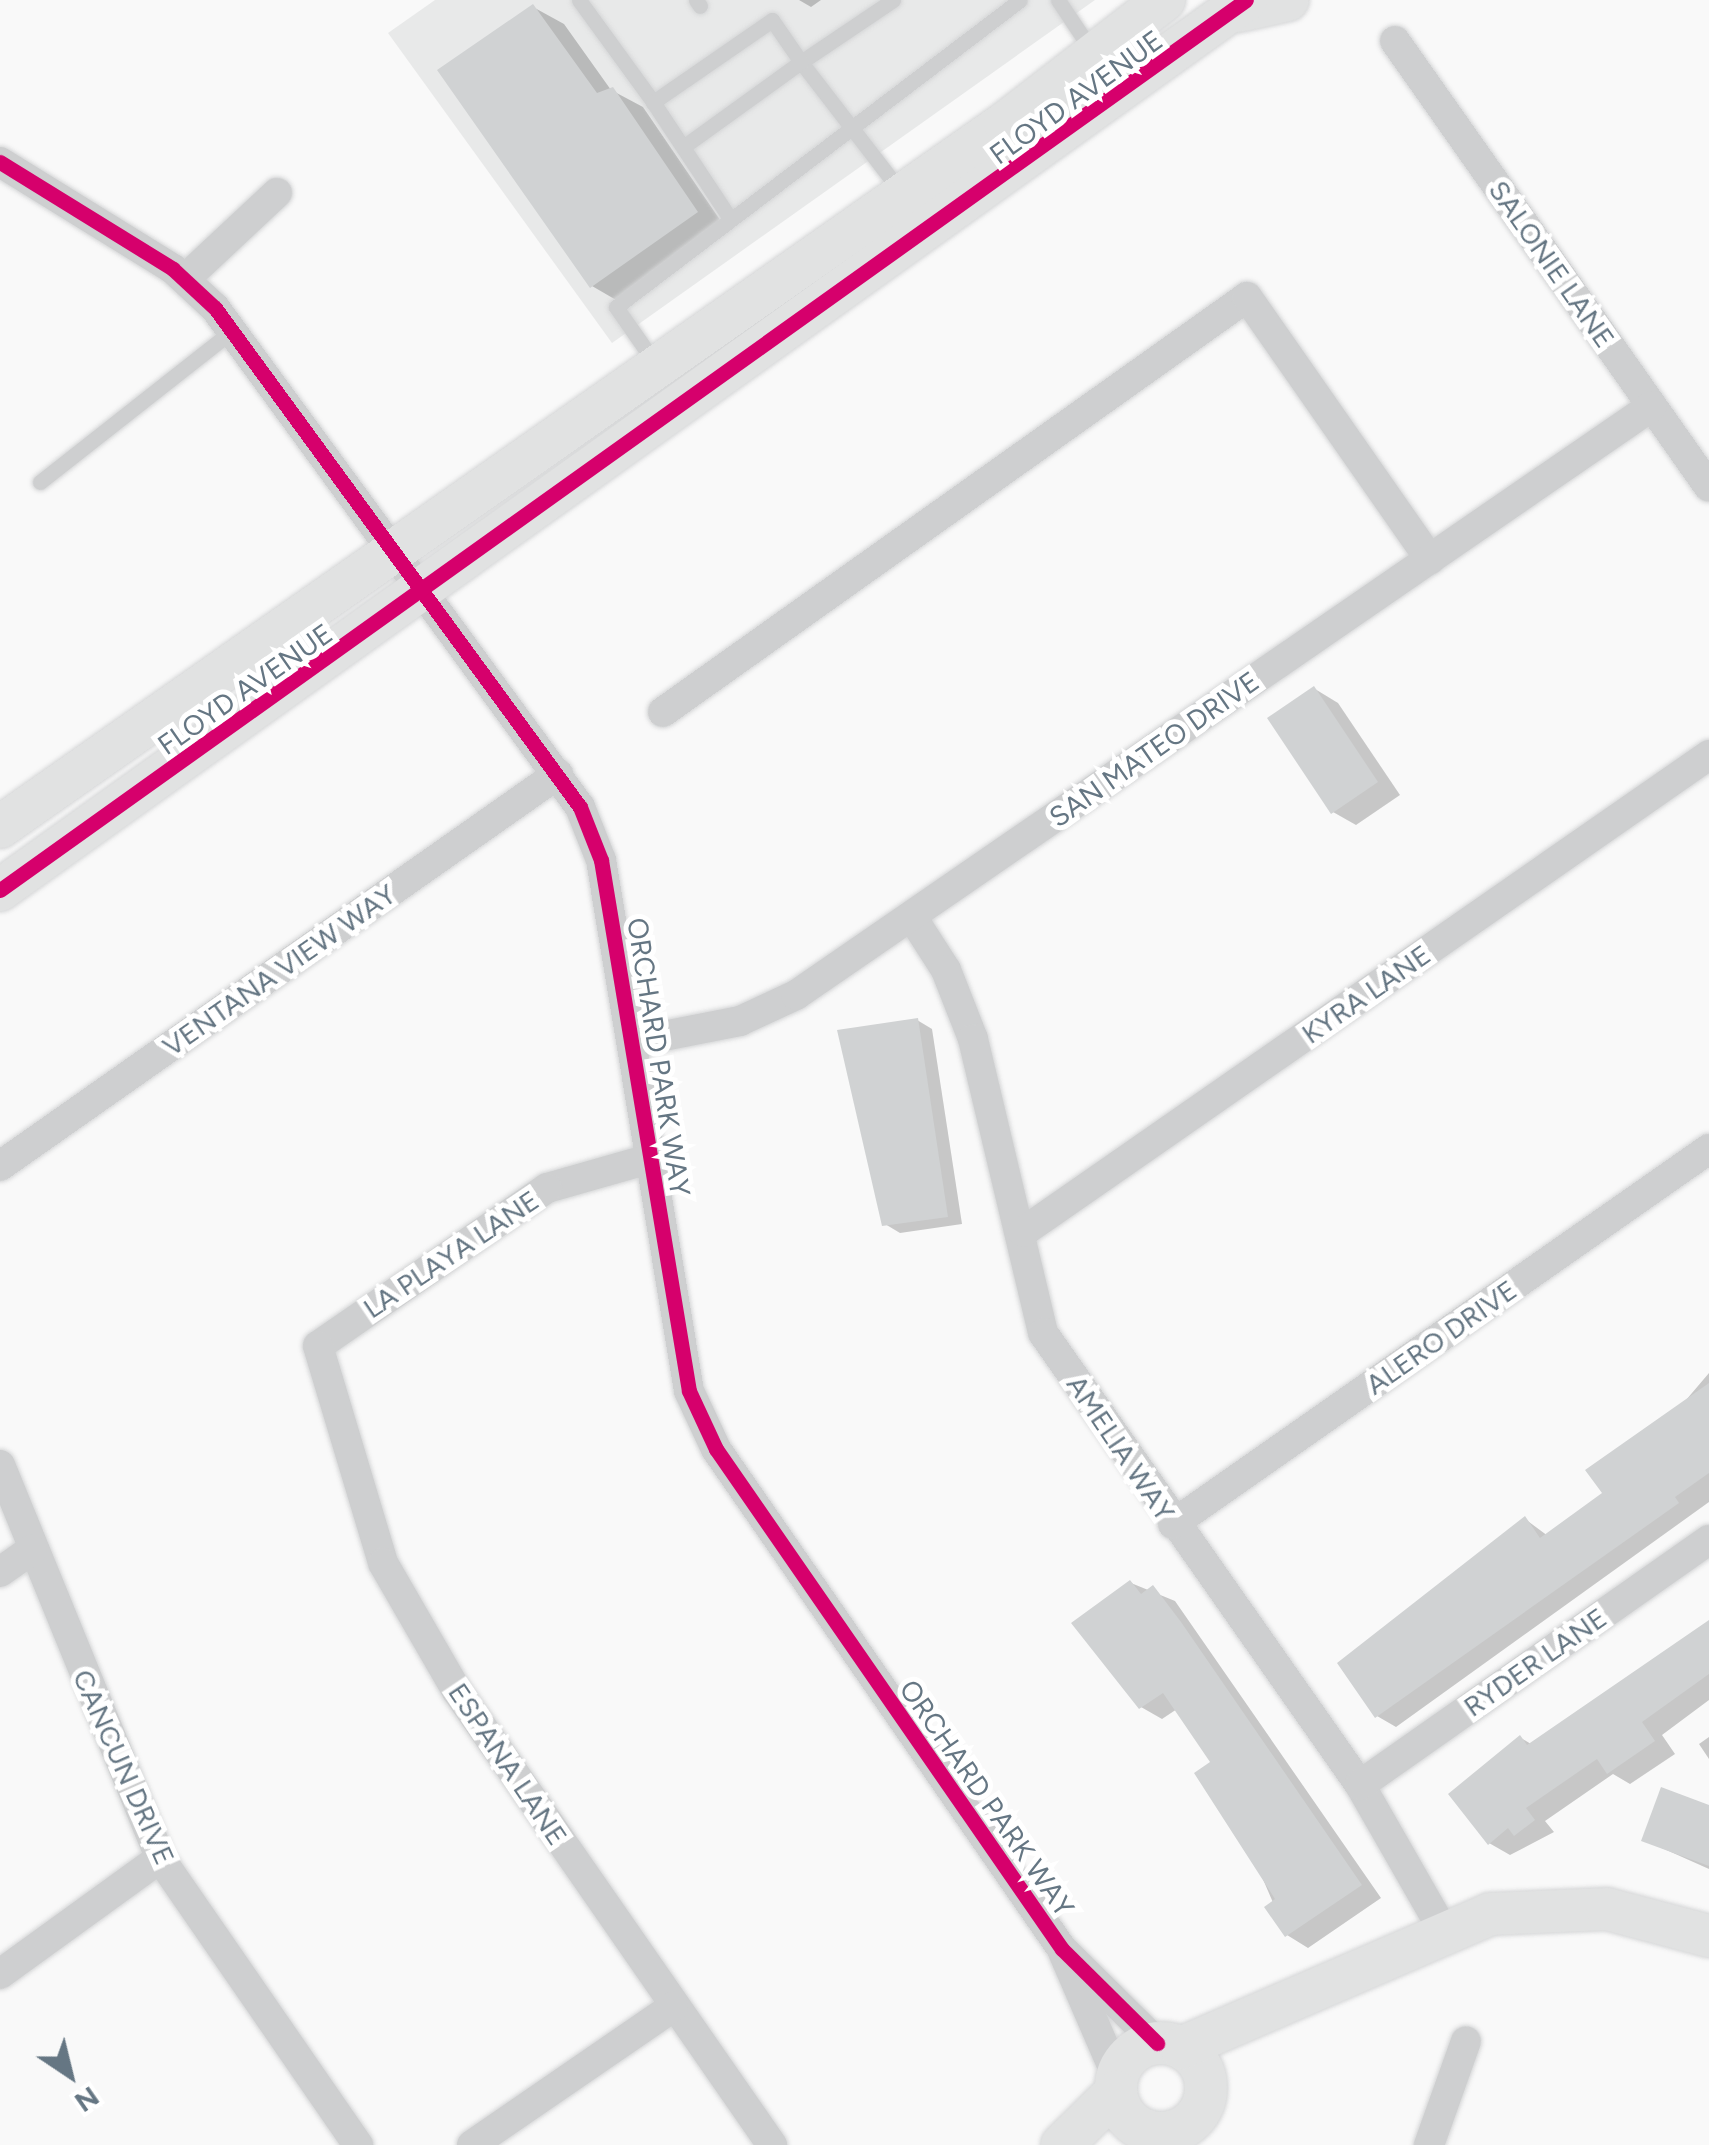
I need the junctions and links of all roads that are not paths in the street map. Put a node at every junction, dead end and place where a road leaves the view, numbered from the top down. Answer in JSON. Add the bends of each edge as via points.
{"nodes":[{"id":1,"x":579,"y":0,"type":"edge"},
{"id":2,"x":893,"y":0,"type":"edge"},
{"id":3,"x":1020,"y":0,"type":"edge"},
{"id":4,"x":1058,"y":0,"type":"edge"},
{"id":5,"x":1164,"y":0,"type":"edge"},
{"id":6,"x":1288,"y":0,"type":"edge"},
{"id":7,"x":1243,"y":6,"type":"edge"},
{"id":8,"x":1396,"y":42,"type":"dead end"},
{"id":9,"x":1094,"y":54,"type":"junction"},
{"id":10,"x":801,"y":62,"type":"junction"},
{"id":11,"x":653,"y":102,"type":"junction"},
{"id":12,"x":848,"y":123,"type":"junction"},
{"id":13,"x":683,"y":147,"type":"junction"},
{"id":14,"x":0,"y":162,"type":"edge"},
{"id":15,"x":277,"y":193,"type":"dead end"},
{"id":16,"x":903,"y":195,"type":"junction"},
{"id":17,"x":729,"y":217,"type":"junction"},
{"id":18,"x":184,"y":279,"type":"junction"},
{"id":19,"x":233,"y":330,"type":"junction"},
{"id":20,"x":658,"y":367,"type":"junction"},
{"id":21,"x":1652,"y":406,"type":"junction"},
{"id":22,"x":40,"y":482,"type":"dead end"},
{"id":23,"x":1709,"y":486,"type":"edge"},
{"id":24,"x":397,"y":549,"type":"junction"},
{"id":25,"x":1430,"y":560,"type":"junction"},
{"id":26,"x":428,"y":592,"type":"junction"},
{"id":27,"x":663,"y":712,"type":"dead end"},
{"id":28,"x":1709,"y":755,"type":"edge"},
{"id":29,"x":558,"y":774,"type":"junction"},
{"id":30,"x":0,"y":827,"type":"edge"},
{"id":31,"x":0,"y":890,"type":"edge"},
{"id":32,"x":912,"y":916,"type":"junction"},
{"id":33,"x":633,"y":1042,"type":"junction"},
{"id":34,"x":1709,"y":1149,"type":"edge"},
{"id":35,"x":649,"y":1159,"type":"junction"},
{"id":36,"x":0,"y":1166,"type":"edge"},
{"id":37,"x":1023,"y":1232,"type":"junction"},
{"id":38,"x":318,"y":1346,"type":"joint"},
{"id":39,"x":0,"y":1465,"type":"edge"},
{"id":40,"x":1173,"y":1524,"type":"junction"},
{"id":41,"x":1709,"y":1540,"type":"edge"},
{"id":42,"x":32,"y":1550,"type":"junction"},
{"id":43,"x":0,"y":1572,"type":"edge"},
{"id":44,"x":1360,"y":1785,"type":"junction"},
{"id":45,"x":160,"y":1858,"type":"junction"},
{"id":46,"x":1442,"y":1928,"type":"junction"},
{"id":47,"x":1709,"y":1936,"type":"edge"},
{"id":48,"x":1062,"y":1949,"type":"junction"},
{"id":49,"x":0,"y":1974,"type":"edge"},
{"id":50,"x":1316,"y":1986,"type":"junction"},
{"id":51,"x":673,"y":2006,"type":"junction"},
{"id":52,"x":1466,"y":2040,"type":"dead end"},
{"id":53,"x":1169,"y":2045,"type":"junction"},
{"id":54,"x":1116,"y":2084,"type":"junction"},
{"id":55,"x":1206,"y":2091,"type":"junction"},
{"id":56,"x":1156,"y":2133,"type":"junction"},
{"id":57,"x":358,"y":2145,"type":"edge"},
{"id":58,"x":472,"y":2145,"type":"edge"},
{"id":59,"x":772,"y":2145,"type":"edge"},
{"id":60,"x":1062,"y":2145,"type":"edge"},
{"id":61,"x":1109,"y":2145,"type":"edge"},
{"id":62,"x":1429,"y":2145,"type":"edge"}],
"edges":[{"from":1,"to":11,"type":"lane"},
{"from":2,"to":10,"type":"lane"},
{"from":3,"to":12,"type":"lane"},
{"from":4,"to":9,"type":"lane"},
{"from":5,"to":9,"type":"street","name":"FLOYD AVENUE"},
{"from":6,"to":7,"type":"street"},
{"from":7,"to":26,"type":"street","name":"FLOYD AVENUE"},
{"from":8,"to":21,"type":"street","name":"SALONIE LANE"},
{"from":9,"to":16,"type":"street","name":"FLOYD AVENUE"},
{"from":10,"to":11,"type":"lane","via":[[772,20]]},
{"from":10,"to":12,"type":"lane"},
{"from":10,"to":13,"type":"lane"},
{"from":11,"to":13,"type":"lane"},
{"from":12,"to":16,"type":"lane"},
{"from":12,"to":17,"type":"lane"},
{"from":13,"to":17,"type":"lane"},
{"from":14,"to":18,"type":"street","name":"ORCHARD PARK WAY"},
{"from":15,"to":18,"type":"street"},
{"from":16,"to":20,"type":"street","name":"FLOYD AVENUE"},
{"from":17,"to":20,"type":"lane","via":[[616,307]]},
{"from":18,"to":19,"type":"street","name":"ORCHARD PARK WAY"},
{"from":19,"to":22,"type":"lane"},
{"from":19,"to":24,"type":"street","name":"ORCHARD PARK WAY"},
{"from":20,"to":24,"type":"street","name":"FLOYD AVENUE"},
{"from":21,"to":23,"type":"street","name":"SALONIE LANE"},
{"from":21,"to":25,"type":"street","name":"SAN MATEO DRIVE"},
{"from":24,"to":26,"type":"street","name":"ORCHARD PARK WAY"},
{"from":24,"to":30,"type":"street","name":"FLOYD AVENUE"},
{"from":25,"to":27,"type":"street","via":[[1248,297]]},
{"from":25,"to":32,"type":"street","name":"SAN MATEO DRIVE"},
{"from":26,"to":29,"type":"street","name":"ORCHARD PARK WAY"},
{"from":26,"to":31,"type":"street","name":"FLOYD AVENUE"},
{"from":28,"to":37,"type":"street","name":"KYRA LANE"},
{"from":29,"to":33,"type":"street","name":"ORCHARD PARK WAY","via":[[601,860]]},
{"from":29,"to":36,"type":"street","name":"VENTANA VIEW WAY"},
{"from":32,"to":33,"type":"street","name":"SAN MATEO DRIVE","via":[[740,1021]]},
{"from":32,"to":37,"type":"street","name":"AMELIA WAY","via":[[946,970],[973,1040]]},
{"from":33,"to":35,"type":"street","name":"ORCHARD PARK WAY"},
{"from":34,"to":40,"type":"street","name":"ALERO DRIVE"},
{"from":35,"to":38,"type":"street","name":"LA PLAYA LANE","via":[[547,1188]]},
{"from":35,"to":48,"type":"street","name":"ORCHARD PARK WAY","via":[[690,1390],[716,1449]]},
{"from":37,"to":40,"type":"street","name":"AMELIA WAY","via":[[1043,1333]]},
{"from":38,"to":51,"type":"street","name":"ESPANA LANE","via":[[384,1563],[456,1691]]},
{"from":39,"to":42,"type":"street","name":"CANCUN DRIVE"},
{"from":40,"to":44,"type":"street","name":"AMELIA WAY"},
{"from":41,"to":44,"type":"street","name":"RYDER LANE"},
{"from":42,"to":43,"type":"street"},
{"from":42,"to":45,"type":"street","name":"CANCUN DRIVE"},
{"from":44,"to":46,"type":"street","name":"AMELIA WAY"},
{"from":45,"to":49,"type":"street"},
{"from":45,"to":57,"type":"street","name":"CANCUN DRIVE"},
{"from":46,"to":47,"type":"street","via":[[1510,1912],[1607,1909]]},
{"from":46,"to":50,"type":"street"},
{"from":48,"to":53,"type":"street","name":"ORCHARD PARK WAY"},
{"from":48,"to":54,"type":"street","name":"ORCHARD PARK WAY"},
{"from":50,"to":53,"type":"street"},
{"from":50,"to":55,"type":"street"},
{"from":51,"to":58,"type":"street"},
{"from":51,"to":59,"type":"street","name":"ESPANA LANE"},
{"from":52,"to":62,"type":"street"},
{"from":53,"to":54,"type":"street","via":[[1135,2051]]},
{"from":53,"to":55,"type":"street","via":[[1199,2064]]},
{"from":54,"to":56,"type":"street","via":[[1129,2120]]},
{"from":54,"to":60,"type":"street"},
{"from":55,"to":56,"type":"street","via":[[1186,2126]]},
{"from":56,"to":61,"type":"street"}]}
